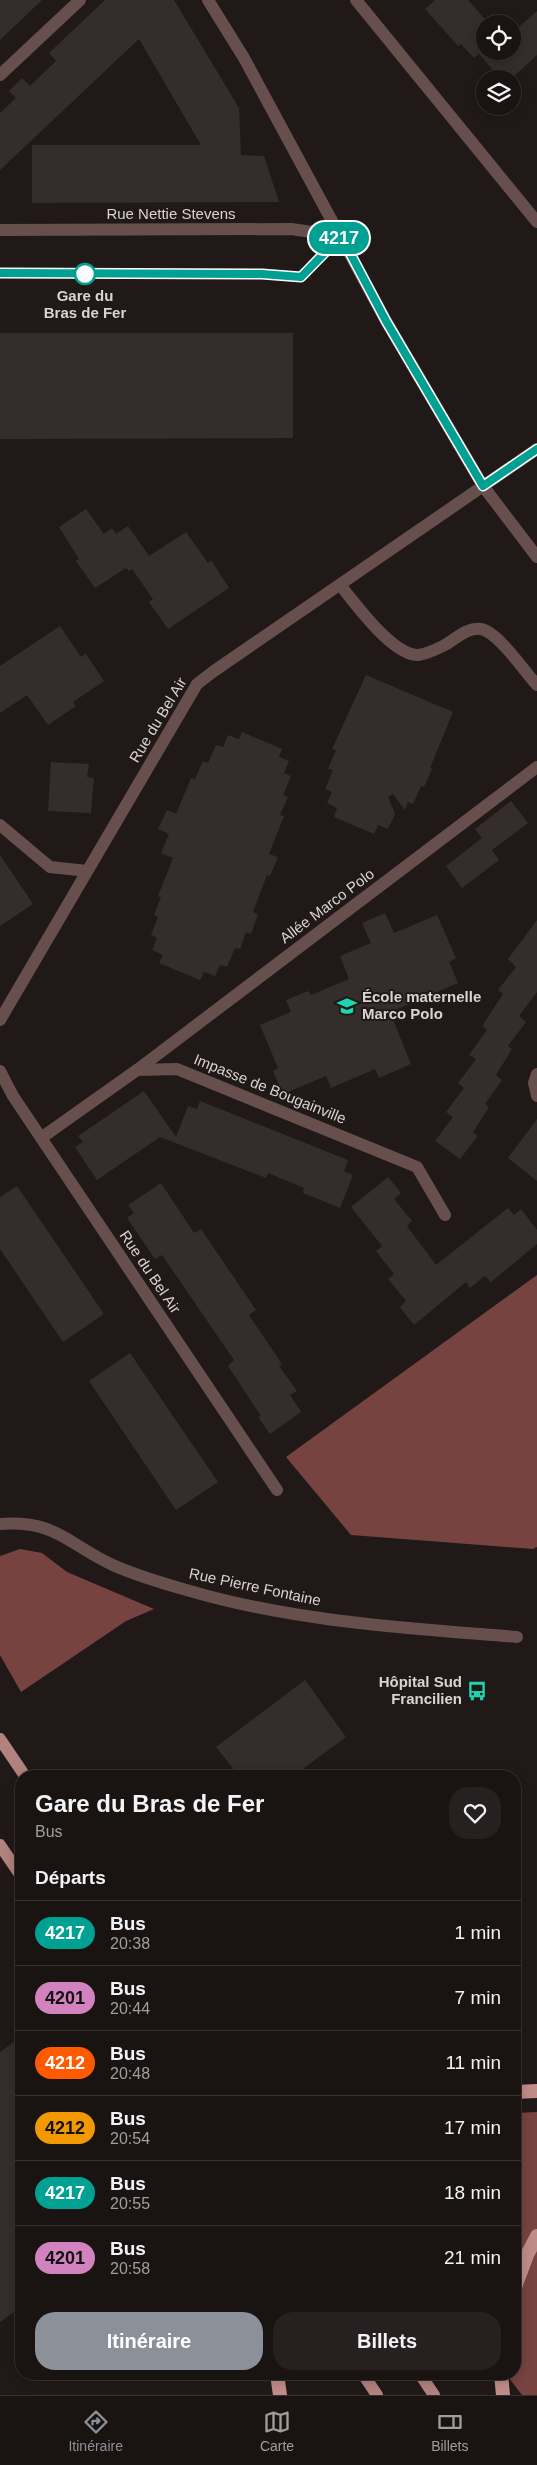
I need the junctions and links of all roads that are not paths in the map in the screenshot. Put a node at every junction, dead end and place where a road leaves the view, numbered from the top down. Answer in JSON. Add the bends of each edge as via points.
{"nodes":[{"id":1,"x":208,"y":0,"type":"edge"},
{"id":2,"x":356,"y":0,"type":"edge"},
{"id":3,"x":79,"y":1,"type":"edge"},
{"id":4,"x":0,"y":75,"type":"edge"},
{"id":5,"x":537,"y":222,"type":"edge"},
{"id":6,"x":0,"y":230,"type":"edge"},
{"id":7,"x":341,"y":236,"type":"junction"},
{"id":8,"x":537,"y":449,"type":"edge"},
{"id":9,"x":483,"y":486,"type":"junction"},
{"id":10,"x":537,"y":557,"type":"edge"},
{"id":11,"x":340,"y":585,"type":"junction"},
{"id":12,"x":537,"y":685,"type":"edge"},
{"id":13,"x":537,"y":767,"type":"edge"},
{"id":14,"x":0,"y":825,"type":"edge"},
{"id":15,"x":87,"y":871,"type":"junction"},
{"id":16,"x":0,"y":1020,"type":"edge"},
{"id":17,"x":137,"y":1070,"type":"junction"},
{"id":18,"x":0,"y":1071,"type":"edge"},
{"id":19,"x":537,"y":1074,"type":"edge"},
{"id":20,"x":537,"y":1096,"type":"edge"},
{"id":21,"x":41,"y":1138,"type":"junction"},
{"id":22,"x":445,"y":1215,"type":"dead end"},
{"id":23,"x":277,"y":1490,"type":"dead end"},
{"id":24,"x":0,"y":1524,"type":"edge"},
{"id":25,"x":517,"y":1638,"type":"dead end"},
{"id":26,"x":0,"y":1739,"type":"edge"},
{"id":27,"x":21,"y":1770,"type":"edge"},
{"id":28,"x":0,"y":1845,"type":"edge"},
{"id":29,"x":15,"y":1867,"type":"edge"},
{"id":30,"x":537,"y":2091,"type":"edge"},
{"id":31,"x":521,"y":2092,"type":"edge"},
{"id":32,"x":537,"y":2236,"type":"edge"},
{"id":33,"x":521,"y":2271,"type":"edge"},
{"id":34,"x":278,"y":2380,"type":"edge"},
{"id":35,"x":367,"y":2380,"type":"edge"},
{"id":36,"x":424,"y":2380,"type":"edge"},
{"id":37,"x":502,"y":2380,"type":"edge"},
{"id":38,"x":280,"y":2395,"type":"edge"},
{"id":39,"x":377,"y":2395,"type":"edge"},
{"id":40,"x":434,"y":2395,"type":"edge"},
{"id":41,"x":503,"y":2395,"type":"edge"}],
"edges":[{"from":1,"to":7,"type":"street","via":[[244,58]]},
{"from":2,"to":5,"type":"street"},
{"from":3,"to":4,"type":"street"},
{"from":6,"to":7,"type":"street","name":"Rue Nettie Stevens","via":[[292,229]]},
{"from":7,"to":9,"type":"street","via":[[386,321]]},
{"from":8,"to":9,"type":"street","name":"Rue du Bel Air"},
{"from":9,"to":10,"type":"street"},
{"from":9,"to":11,"type":"street","name":"Rue du Bel Air"},
{"from":11,"to":12,"type":"street","via":[[370,622],[404,652],[419,655],[443,646],[469,630],[482,629],[495,637]]},
{"from":11,"to":15,"type":"street","name":"Rue du Bel Air","via":[[197,684]]},
{"from":13,"to":17,"type":"street","name":"Allée Marco Polo"},
{"from":14,"to":15,"type":"street","via":[[50,867]]},
{"from":15,"to":16,"type":"street","name":"Rue du Bel Air"},
{"from":17,"to":21,"type":"street"},
{"from":17,"to":22,"type":"street","name":"Impasse de Bougainville","via":[[177,1069],[417,1167]]},
{"from":18,"to":21,"type":"street","name":"Rue du Bel Air"},
{"from":19,"to":20,"type":"street","via":[[534,1083]]},
{"from":21,"to":23,"type":"street","name":"Rue du Bel Air"},
{"from":24,"to":25,"type":"street","name":"Rue Pierre Fontaine","via":[[22,1523],[49,1528],[114,1566],[191,1592],[275,1610],[372,1624]]},
{"from":26,"to":27,"type":"main road"},
{"from":28,"to":29,"type":"main road"},
{"from":30,"to":31,"type":"highway"},
{"from":32,"to":33,"type":"highway"},
{"from":34,"to":38,"type":"highway"},
{"from":35,"to":39,"type":"main road"},
{"from":36,"to":40,"type":"main road"},
{"from":37,"to":41,"type":"highway"}]}
